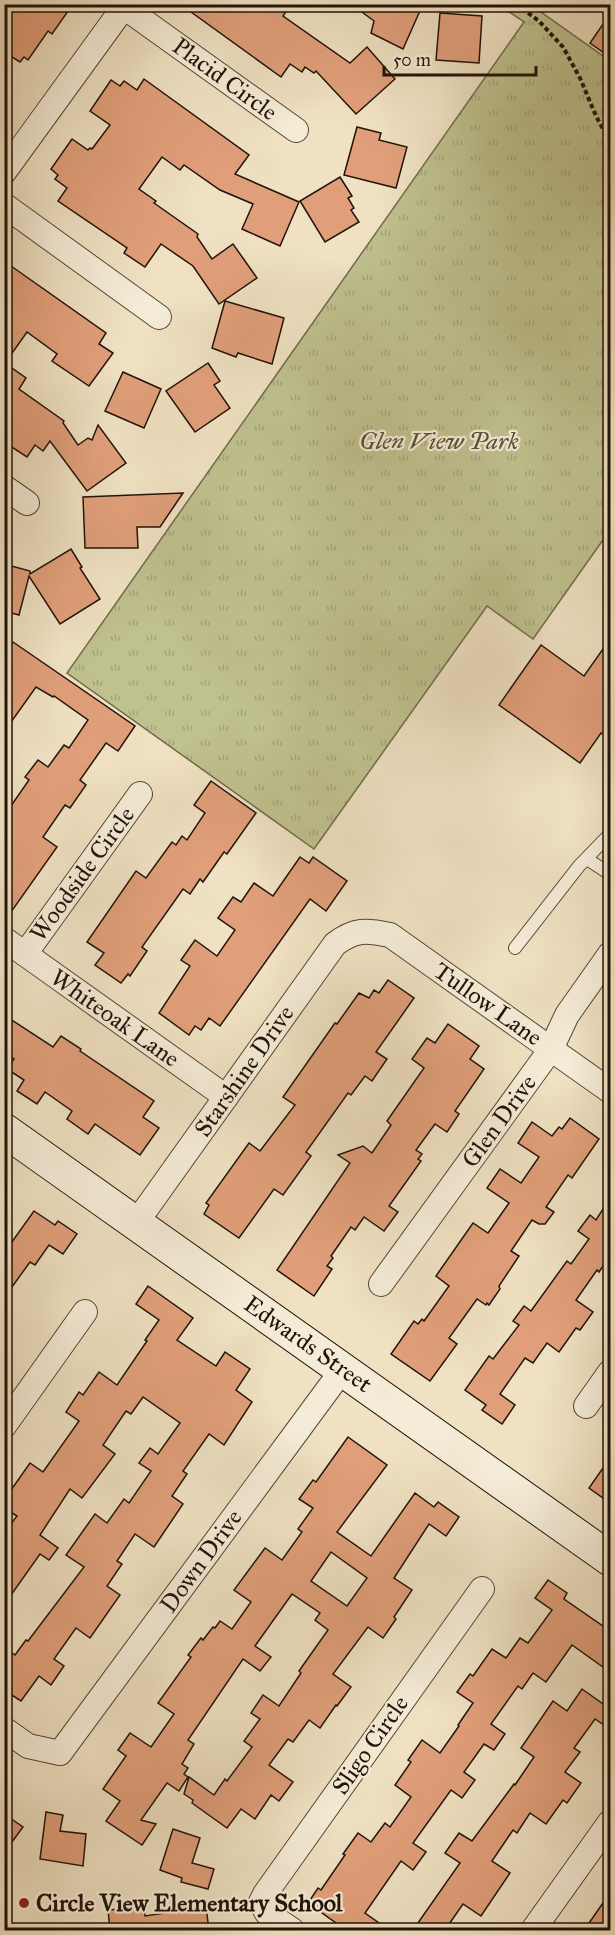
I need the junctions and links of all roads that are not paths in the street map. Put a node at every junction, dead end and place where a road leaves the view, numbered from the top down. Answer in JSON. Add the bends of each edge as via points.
{"nodes":[{"id":1,"x":125,"y":6,"type":"edge"},
{"id":2,"x":296,"y":130,"type":"dead end"},
{"id":3,"x":4,"y":171,"type":"edge"},
{"id":4,"x":4,"y":206,"type":"edge"},
{"id":5,"x":159,"y":317,"type":"dead end"},
{"id":6,"x":4,"y":487,"type":"edge"},
{"id":7,"x":27,"y":503,"type":"dead end"},
{"id":8,"x":140,"y":794,"type":"dead end"},
{"id":9,"x":610,"y":834,"type":"edge"},
{"id":10,"x":587,"y":859,"type":"junction"},
{"id":11,"x":610,"y":874,"type":"edge"},
{"id":12,"x":361,"y":931,"type":"joint"},
{"id":13,"x":4,"y":939,"type":"edge"},
{"id":14,"x":515,"y":948,"type":"dead end"},
{"id":15,"x":25,"y":954,"type":"junction"},
{"id":16,"x":610,"y":954,"type":"edge"},
{"id":17,"x":551,"y":1049,"type":"junction"},
{"id":18,"x":610,"y":1091,"type":"edge"},
{"id":19,"x":226,"y":1097,"type":"junction"},
{"id":20,"x":4,"y":1130,"type":"edge"},
{"id":21,"x":136,"y":1223,"type":"junction"},
{"id":22,"x":381,"y":1284,"type":"dead end"},
{"id":23,"x":85,"y":1312,"type":"dead end"},
{"id":24,"x":343,"y":1369,"type":"junction"},
{"id":25,"x":610,"y":1372,"type":"edge"},
{"id":26,"x":586,"y":1406,"type":"dead end"},
{"id":27,"x":4,"y":1426,"type":"edge"},
{"id":28,"x":610,"y":1559,"type":"edge"},
{"id":29,"x":482,"y":1589,"type":"dead end"},
{"id":30,"x":4,"y":1729,"type":"edge"},
{"id":31,"x":610,"y":1822,"type":"edge"},
{"id":32,"x":292,"y":1930,"type":"edge"},
{"id":33,"x":533,"y":1930,"type":"edge"}],
"edges":[{"from":1,"to":2,"type":"street","name":"Placid Circle"},
{"from":1,"to":3,"type":"street"},
{"from":4,"to":5,"type":"street"},
{"from":6,"to":7,"type":"street"},
{"from":8,"to":15,"type":"street","name":"Woodside Circle"},
{"from":9,"to":10,"type":"lane"},
{"from":10,"to":11,"type":"lane"},
{"from":10,"to":14,"type":"lane"},
{"from":12,"to":17,"type":"street","name":"Tullow Lane","via":[[390,935]]},
{"from":12,"to":19,"type":"street","name":"Starshine Drive","via":[[348,934],[335,944]]},
{"from":13,"to":15,"type":"street","name":"Whiteoak Lane"},
{"from":15,"to":19,"type":"street","name":"Whiteoak Lane"},
{"from":16,"to":17,"type":"street","name":"Glen Drive","via":[[567,1015]]},
{"from":17,"to":18,"type":"street","name":"Tullow Lane"},
{"from":17,"to":22,"type":"street","name":"Glen Drive"},
{"from":19,"to":21,"type":"street","name":"Starshine Drive"},
{"from":20,"to":21,"type":"street","name":"Edwards Street"},
{"from":21,"to":24,"type":"street","name":"Edwards Street"},
{"from":23,"to":27,"type":"street"},
{"from":24,"to":28,"type":"street","name":"Edwards Street"},
{"from":24,"to":30,"type":"street","name":"Down Drive","via":[[60,1753],[28,1746]]},
{"from":25,"to":26,"type":"street"},
{"from":29,"to":32,"type":"street","name":"Sligo Circle","via":[[265,1893],[261,1902],[267,1913]]},
{"from":31,"to":33,"type":"street"}]}
